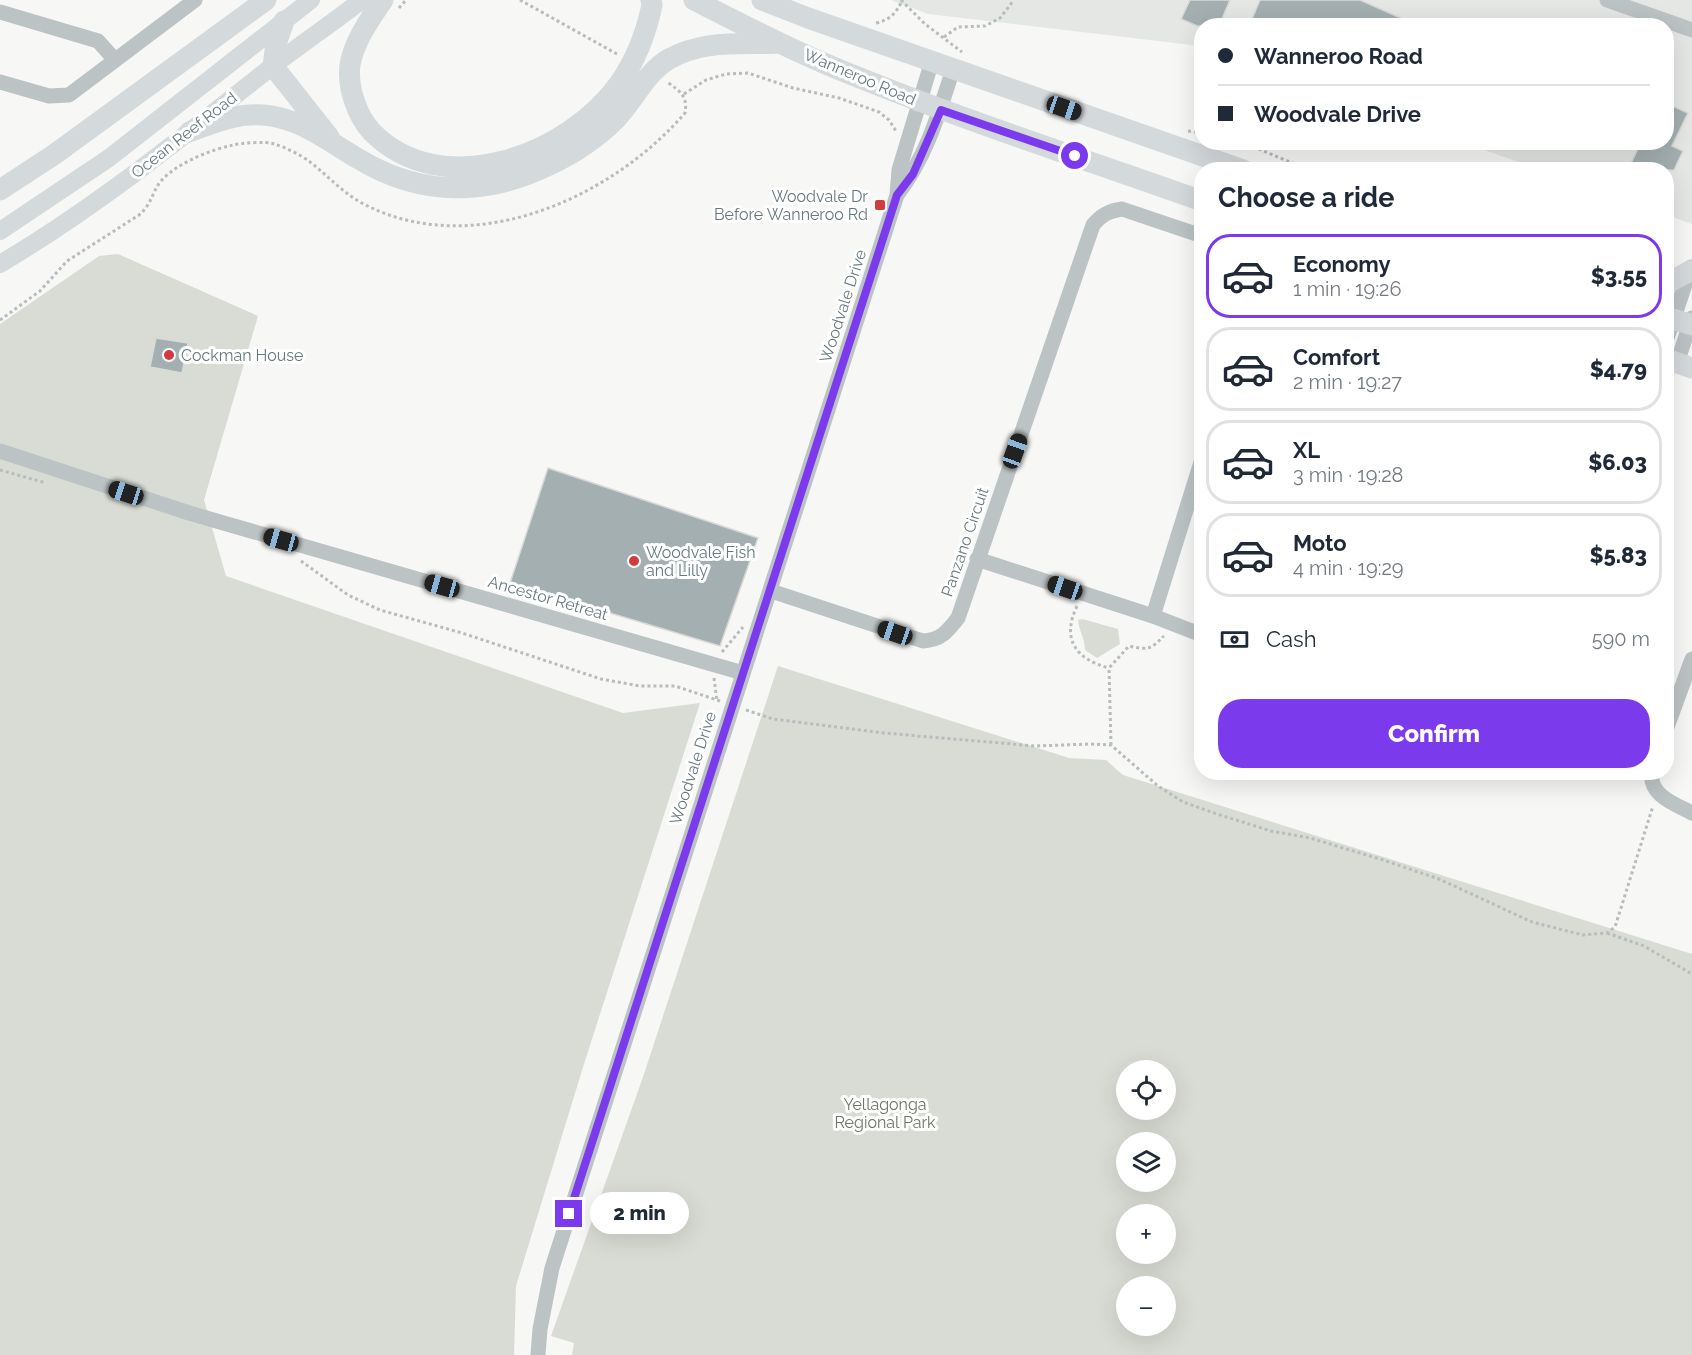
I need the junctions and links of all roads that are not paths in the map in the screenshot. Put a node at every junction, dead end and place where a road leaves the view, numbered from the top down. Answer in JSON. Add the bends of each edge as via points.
{"nodes":[{"id":1,"x":266,"y":0,"type":"edge"},
{"id":2,"x":312,"y":0,"type":"edge"},
{"id":3,"x":362,"y":0,"type":"edge"},
{"id":4,"x":383,"y":0,"type":"edge"},
{"id":5,"x":651,"y":0,"type":"edge"},
{"id":6,"x":694,"y":0,"type":"edge"},
{"id":7,"x":762,"y":0,"type":"edge"},
{"id":8,"x":1607,"y":0,"type":"edge"},
{"id":9,"x":184,"y":3,"type":"edge"},
{"id":10,"x":1637,"y":5,"type":"edge"},
{"id":11,"x":0,"y":12,"type":"edge"},
{"id":12,"x":1666,"y":18,"type":"edge"},
{"id":13,"x":284,"y":21,"type":"junction"},
{"id":14,"x":1674,"y":22,"type":"edge"},
{"id":15,"x":1692,"y":30,"type":"edge"},
{"id":16,"x":780,"y":43,"type":"junction"},
{"id":17,"x":115,"y":60,"type":"junction"},
{"id":18,"x":932,"y":61,"type":"junction"},
{"id":19,"x":273,"y":66,"type":"junction"},
{"id":20,"x":953,"y":69,"type":"junction"},
{"id":21,"x":0,"y":82,"type":"edge"},
{"id":22,"x":919,"y":101,"type":"junction"},
{"id":23,"x":941,"y":110,"type":"junction"},
{"id":24,"x":189,"y":132,"type":"junction"},
{"id":25,"x":333,"y":142,"type":"junction"},
{"id":26,"x":1220,"y":162,"type":"edge"},
{"id":27,"x":0,"y":190,"type":"edge"},
{"id":28,"x":897,"y":195,"type":"junction"},
{"id":29,"x":1194,"y":198,"type":"edge"},
{"id":30,"x":0,"y":231,"type":"edge"},
{"id":31,"x":1194,"y":233,"type":"edge"},
{"id":32,"x":0,"y":264,"type":"edge"},
{"id":33,"x":1691,"y":267,"type":"edge"},
{"id":34,"x":1674,"y":279,"type":"edge"},
{"id":35,"x":1683,"y":321,"type":"edge"},
{"id":36,"x":1679,"y":363,"type":"edge"},
{"id":37,"x":0,"y":451,"type":"edge"},
{"id":38,"x":1194,"y":487,"type":"edge"},
{"id":39,"x":977,"y":559,"type":"junction"},
{"id":40,"x":771,"y":591,"type":"junction"},
{"id":41,"x":1155,"y":623,"type":"junction"},
{"id":42,"x":1194,"y":633,"type":"edge"},
{"id":43,"x":1692,"y":659,"type":"edge"},
{"id":44,"x":743,"y":673,"type":"junction"},
{"id":45,"x":1674,"y":708,"type":"edge"},
{"id":46,"x":1654,"y":784,"type":"edge"},
{"id":47,"x":1692,"y":813,"type":"edge"},
{"id":48,"x":538,"y":1355,"type":"edge"}],
"edges":[{"from":1,"to":27,"type":"highway"},
{"from":2,"to":13,"type":"main road","name":"Ocean Reef Road"},
{"from":3,"to":19,"type":"main road","name":"Ocean Reef Road"},
{"from":4,"to":5,"type":"highway","via":[[359,39],[350,64],[356,105],[365,124],[384,143],[424,163],[445,166],[514,158],[536,150],[584,121],[629,69],[644,35]]},
{"from":6,"to":16,"type":"highway","name":"Wanneroo Road"},
{"from":7,"to":18,"type":"highway"},
{"from":8,"to":10,"type":"street"},
{"from":9,"to":17,"type":"street"},
{"from":10,"to":12,"type":"street"},
{"from":11,"to":17,"type":"street","via":[[98,40]]},
{"from":13,"to":19,"type":"highway"},
{"from":13,"to":30,"type":"main road","name":"Ocean Reef Road","via":[[109,158]]},
{"from":14,"to":15,"type":"street"},
{"from":16,"to":22,"type":"highway","name":"Wanneroo Road"},
{"from":16,"to":25,"type":"highway","via":[[714,44],[667,60],[614,120],[591,139],[532,173],[502,182],[476,187],[423,186],[375,168]]},
{"from":17,"to":21,"type":"street","via":[[69,95],[49,96]]},
{"from":18,"to":20,"type":"highway"},
{"from":18,"to":22,"type":"street","name":"Woodvale Drive"},
{"from":19,"to":24,"type":"main road","name":"Ocean Reef Road"},
{"from":19,"to":25,"type":"highway"},
{"from":20,"to":23,"type":"street","name":"Woodvale Drive"},
{"from":20,"to":26,"type":"highway"},
{"from":22,"to":23,"type":"highway","name":"Wanneroo Road"},
{"from":22,"to":28,"type":"street","name":"Woodvale Drive","via":[[899,170]]},
{"from":23,"to":28,"type":"street","name":"Woodvale Drive","via":[[913,174]]},
{"from":23,"to":29,"type":"highway","name":"Wanneroo Road"},
{"from":24,"to":25,"type":"highway","via":[[224,118],[265,115],[285,119]]},
{"from":24,"to":32,"type":"main road","name":"Ocean Reef Road","via":[[83,211]]},
{"from":28,"to":40,"type":"street","name":"Woodvale Drive"},
{"from":31,"to":39,"type":"street","name":"Panzano Circuit","via":[[1122,209],[1110,211],[1093,225]]},
{"from":33,"to":34,"type":"highway"},
{"from":33,"to":35,"type":"street"},
{"from":35,"to":36,"type":"street"},
{"from":37,"to":44,"type":"street","name":"Ancestor Retreat","via":[[189,513]]},
{"from":38,"to":41,"type":"street"},
{"from":39,"to":40,"type":"street","name":"Panzano Circuit","via":[[958,618],[946,634],[935,640],[910,638]]},
{"from":39,"to":41,"type":"street"},
{"from":40,"to":44,"type":"street","name":"Woodvale Drive"},
{"from":41,"to":42,"type":"street"},
{"from":43,"to":45,"type":"street"},
{"from":44,"to":48,"type":"street","name":"Woodvale Drive","via":[[552,1268]]},
{"from":46,"to":47,"type":"street"}]}
